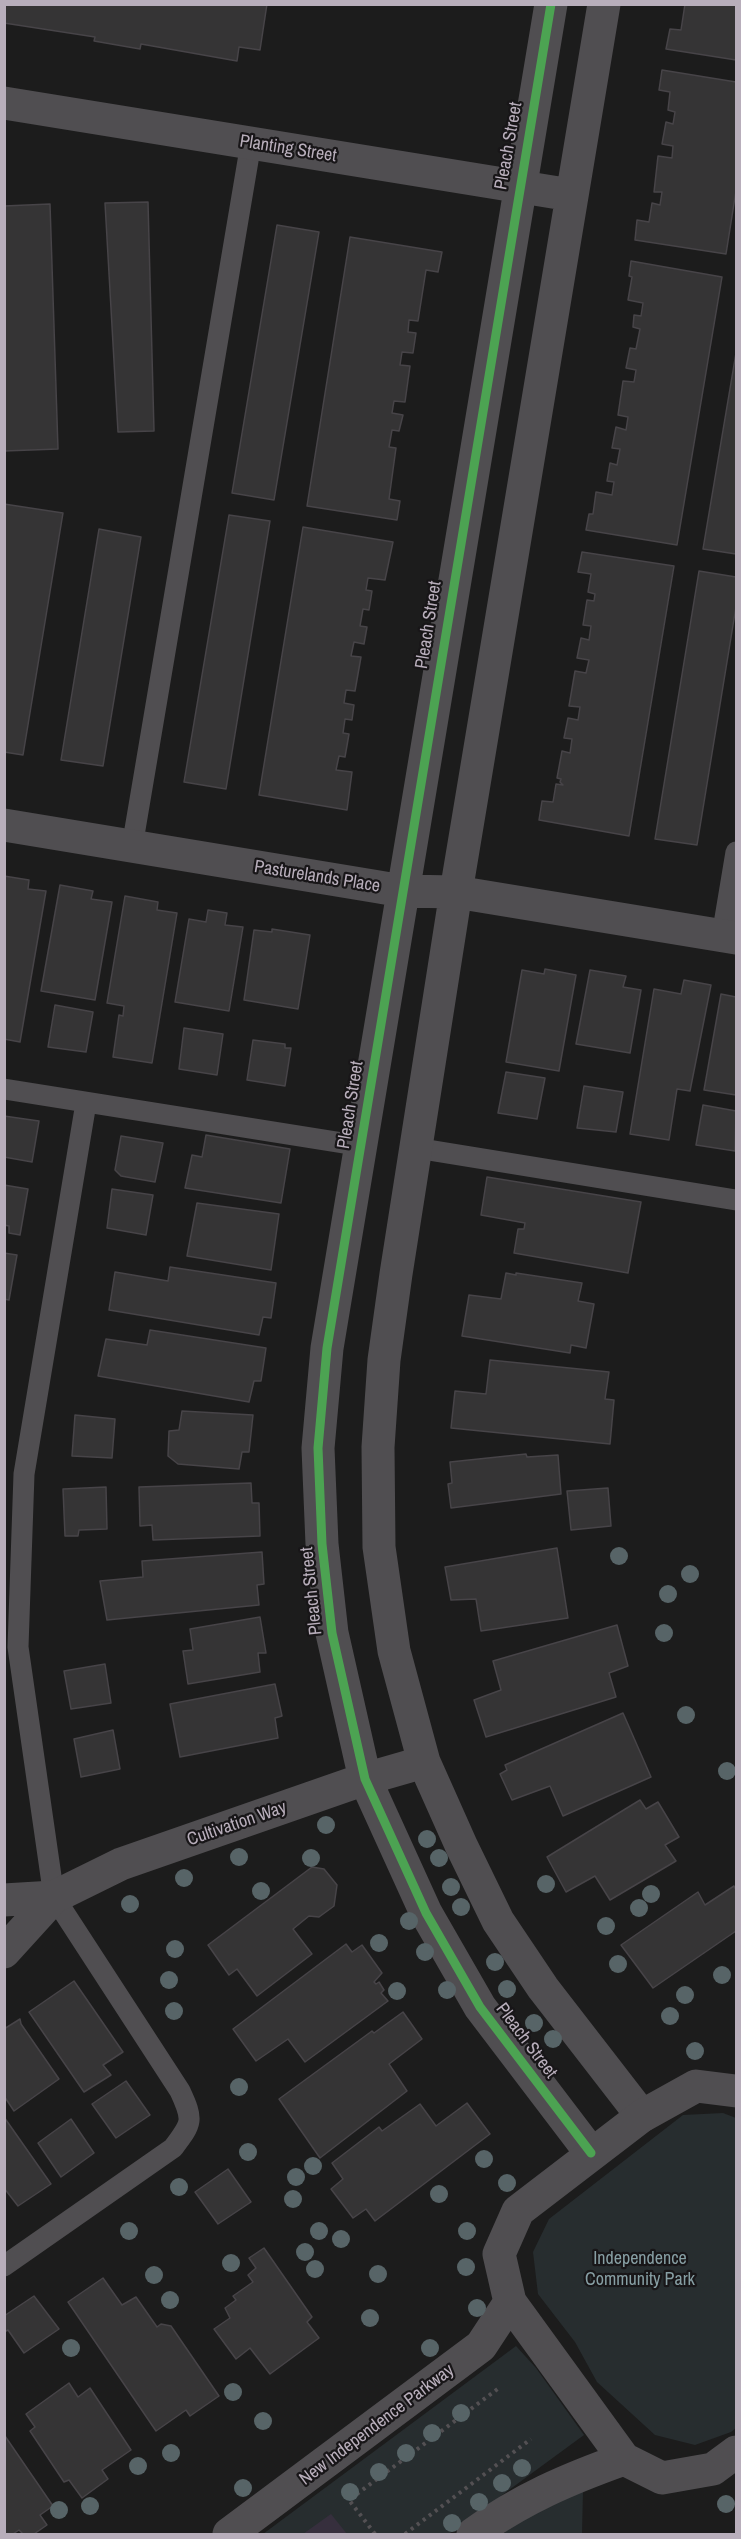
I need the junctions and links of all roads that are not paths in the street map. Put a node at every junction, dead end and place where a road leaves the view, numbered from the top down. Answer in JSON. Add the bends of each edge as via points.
{"nodes":[{"id":1,"x":551,"y":4,"type":"edge"},
{"id":2,"x":604,"y":4,"type":"edge"},
{"id":3,"x":4,"y":103,"type":"edge"},
{"id":4,"x":251,"y":143,"type":"junction"},
{"id":5,"x":519,"y":186,"type":"junction"},
{"id":6,"x":571,"y":195,"type":"junction"},
{"id":7,"x":4,"y":825,"type":"edge"},
{"id":8,"x":132,"y":847,"type":"junction"},
{"id":9,"x":736,"y":852,"type":"edge"},
{"id":10,"x":402,"y":891,"type":"junction"},
{"id":11,"x":456,"y":892,"type":"junction"},
{"id":12,"x":729,"y":937,"type":"edge"},
{"id":13,"x":4,"y":1089,"type":"edge"},
{"id":14,"x":86,"y":1103,"type":"junction"},
{"id":15,"x":362,"y":1146,"type":"junction"},
{"id":16,"x":416,"y":1148,"type":"junction"},
{"id":17,"x":736,"y":1200,"type":"edge"},
{"id":18,"x":424,"y":1762,"type":"junction"},
{"id":19,"x":365,"y":1779,"type":"junction"},
{"id":20,"x":54,"y":1897,"type":"junction"},
{"id":21,"x":4,"y":1900,"type":"edge"},
{"id":22,"x":4,"y":1952,"type":"edge"},
{"id":23,"x":736,"y":2091,"type":"edge"},
{"id":24,"x":642,"y":2116,"type":"junction"},
{"id":25,"x":591,"y":2153,"type":"junction"},
{"id":26,"x":4,"y":2266,"type":"edge"},
{"id":27,"x":510,"y":2302,"type":"junction"},
{"id":28,"x":736,"y":2452,"type":"edge"},
{"id":29,"x":624,"y":2459,"type":"junction"},
{"id":30,"x":229,"y":2535,"type":"edge"},
{"id":31,"x":473,"y":2535,"type":"edge"}],
"edges":[{"from":1,"to":5,"type":"street","name":"Pleach Street"},
{"from":2,"to":6,"type":"street"},
{"from":3,"to":4,"type":"street","name":"Planting Street"},
{"from":4,"to":5,"type":"street","name":"Planting Street"},
{"from":4,"to":8,"type":"lane"},
{"from":5,"to":6,"type":"street","name":"Planting Street"},
{"from":5,"to":10,"type":"street","name":"Pleach Street"},
{"from":6,"to":11,"type":"street"},
{"from":7,"to":8,"type":"street","name":"Pasturelands Place"},
{"from":8,"to":10,"type":"street","name":"Pasturelands Place"},
{"from":9,"to":12,"type":"lane"},
{"from":10,"to":11,"type":"street","name":"Pasturelands Place"},
{"from":10,"to":15,"type":"street","name":"Pleach Street"},
{"from":11,"to":12,"type":"street","name":"Pasturelands Place"},
{"from":11,"to":16,"type":"street"},
{"from":13,"to":14,"type":"lane"},
{"from":14,"to":15,"type":"lane"},
{"from":14,"to":20,"type":"lane","via":[[24,1474],[18,1647]]},
{"from":15,"to":19,"type":"street","name":"Pleach Street","via":[[327,1348],[318,1448],[322,1544],[332,1633]]},
{"from":16,"to":17,"type":"lane"},
{"from":16,"to":18,"type":"street","via":[[384,1359],[378,1447],[379,1547],[394,1651]]},
{"from":18,"to":19,"type":"street","name":"Cultivation Way"},
{"from":18,"to":24,"type":"street","via":[[498,1921],[543,1988]]},
{"from":19,"to":20,"type":"street","name":"Cultivation Way","via":[[121,1864]]},
{"from":19,"to":25,"type":"street","name":"Pleach Street","via":[[426,1913],[480,2007]]},
{"from":20,"to":21,"type":"street","name":"Cultivation Way"},
{"from":20,"to":22,"type":"street","name":"Cultivation Way"},
{"from":20,"to":26,"type":"lane","via":[[180,2091],[189,2110],[189,2127],[173,2148]]},
{"from":23,"to":24,"type":"street","via":[[696,2086]]},
{"from":24,"to":25,"type":"street"},
{"from":25,"to":27,"type":"street","via":[[518,2211],[500,2254]]},
{"from":27,"to":29,"type":"street"},
{"from":27,"to":30,"type":"street","name":"New Independence Parkway","via":[[482,2346]]},
{"from":28,"to":29,"type":"street","via":[[713,2469],[662,2478]]},
{"from":29,"to":31,"type":"street","via":[[569,2478],[524,2500]]}]}
